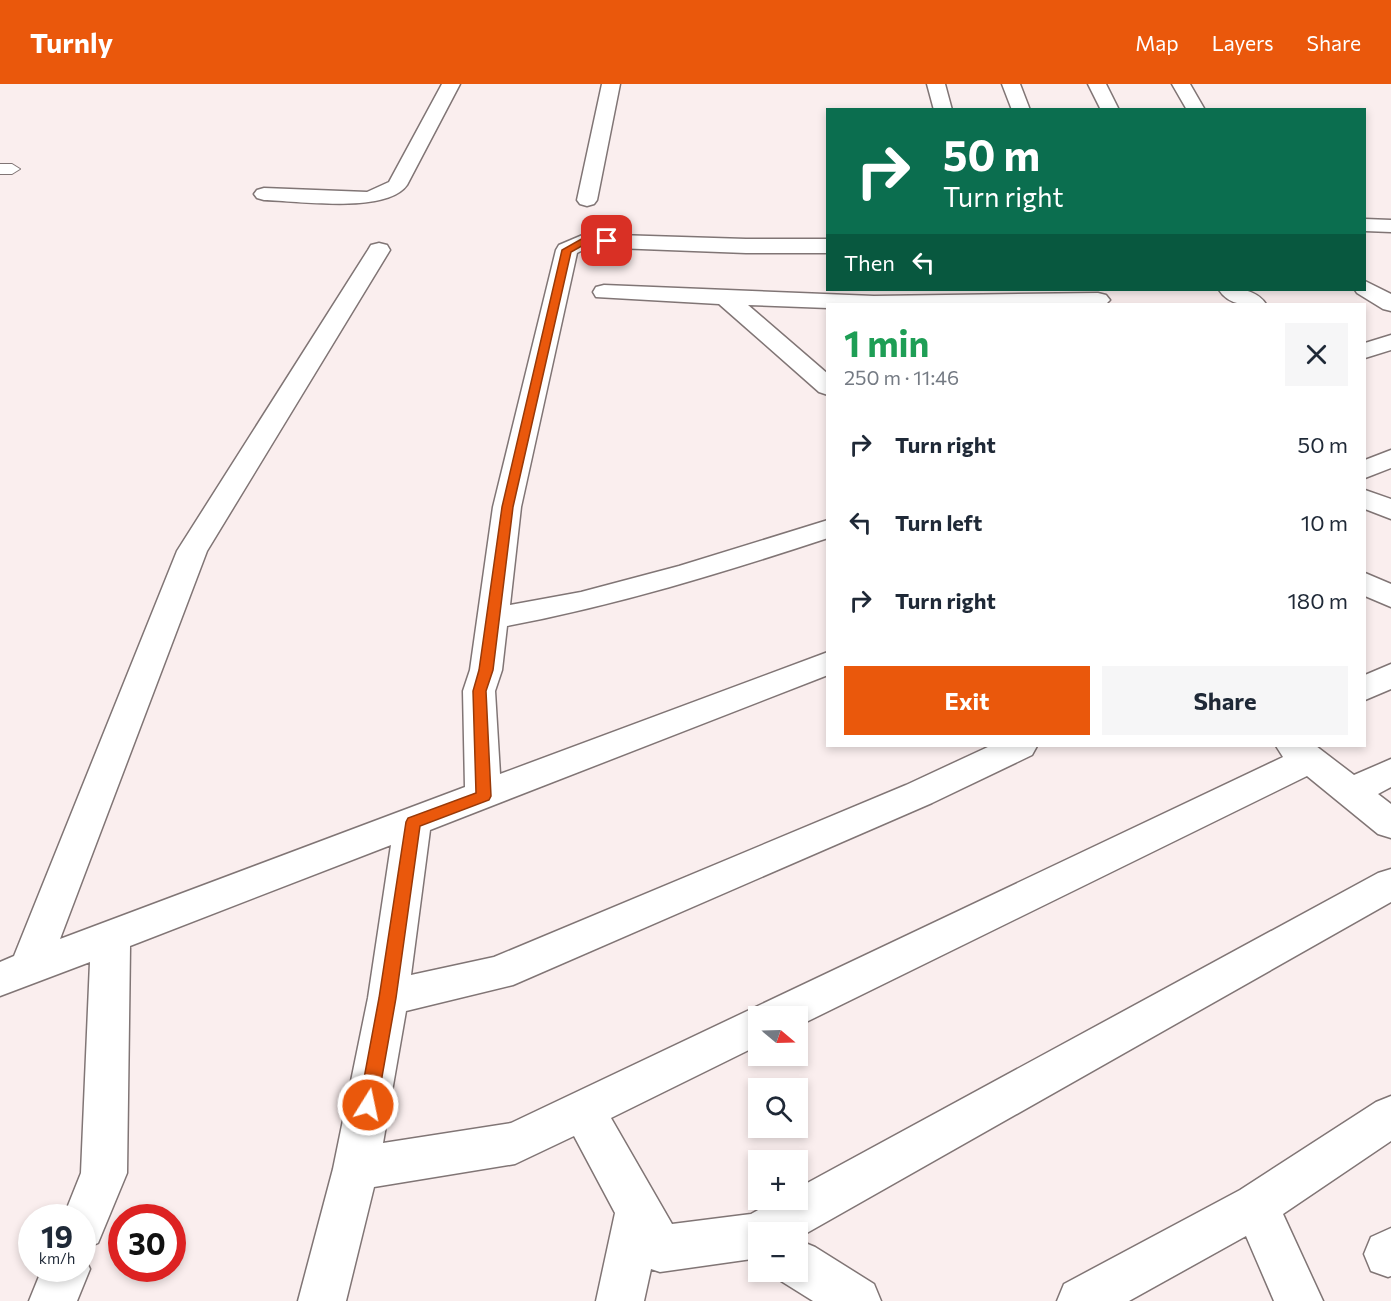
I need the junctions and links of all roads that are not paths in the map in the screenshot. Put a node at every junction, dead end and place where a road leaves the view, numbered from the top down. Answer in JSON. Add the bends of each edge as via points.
{"nodes":[{"id":1,"x":451,"y":84,"type":"edge"},
{"id":2,"x":611,"y":84,"type":"edge"},
{"id":3,"x":936,"y":84,"type":"edge"},
{"id":4,"x":1011,"y":84,"type":"edge"},
{"id":5,"x":1097,"y":84,"type":"edge"},
{"id":6,"x":1181,"y":84,"type":"edge"},
{"id":7,"x":942,"y":108,"type":"edge"},
{"id":8,"x":1020,"y":108,"type":"edge"},
{"id":9,"x":1109,"y":108,"type":"edge"},
{"id":10,"x":1195,"y":108,"type":"edge"},
{"id":11,"x":264,"y":194,"type":"dead end"},
{"id":12,"x":587,"y":200,"type":"dead end"},
{"id":13,"x":1366,"y":225,"type":"edge"},
{"id":14,"x":1391,"y":226,"type":"edge"},
{"id":15,"x":826,"y":246,"type":"edge"},
{"id":16,"x":379,"y":250,"type":"dead end"},
{"id":17,"x":1371,"y":279,"type":"edge"},
{"id":18,"x":1232,"y":291,"type":"edge"},
{"id":19,"x":604,"y":292,"type":"dead end"},
{"id":20,"x":725,"y":297,"type":"junction"},
{"id":21,"x":1095,"y":298,"type":"edge"},
{"id":22,"x":854,"y":303,"type":"edge"},
{"id":23,"x":986,"y":303,"type":"edge"},
{"id":24,"x":1252,"y":303,"type":"edge"},
{"id":25,"x":1391,"y":304,"type":"edge"},
{"id":26,"x":1391,"y":342,"type":"edge"},
{"id":27,"x":1366,"y":351,"type":"edge"},
{"id":28,"x":826,"y":385,"type":"edge"},
{"id":29,"x":1391,"y":458,"type":"edge"},
{"id":30,"x":1366,"y":470,"type":"edge"},
{"id":31,"x":1366,"y":498,"type":"edge"},
{"id":32,"x":1391,"y":510,"type":"edge"},
{"id":33,"x":826,"y":530,"type":"edge"},
{"id":34,"x":492,"y":619,"type":"junction"},
{"id":35,"x":826,"y":664,"type":"edge"},
{"id":36,"x":1391,"y":675,"type":"edge"},
{"id":37,"x":1366,"y":688,"type":"edge"},
{"id":38,"x":1018,"y":747,"type":"edge"},
{"id":39,"x":1301,"y":752,"type":"edge"},
{"id":40,"x":1391,"y":772,"type":"edge"},
{"id":41,"x":1351,"y":792,"type":"junction"},
{"id":42,"x":483,"y":796,"type":"junction"},
{"id":43,"x":413,"y":822,"type":"junction"},
{"id":44,"x":1391,"y":824,"type":"edge"},
{"id":45,"x":1391,"y":884,"type":"edge"},
{"id":46,"x":111,"y":936,"type":"junction"},
{"id":47,"x":15,"y":974,"type":"edge"},
{"id":48,"x":388,"y":998,"type":"junction"},
{"id":49,"x":797,"y":1006,"type":"edge"},
{"id":50,"x":748,"y":1030,"type":"edge"},
{"id":51,"x":583,"y":1110,"type":"junction"},
{"id":52,"x":1391,"y":1116,"type":"edge"},
{"id":53,"x":356,"y":1169,"type":"junction"},
{"id":54,"x":91,"y":1204,"type":"edge"},
{"id":55,"x":1256,"y":1206,"type":"junction"},
{"id":56,"x":639,"y":1211,"type":"junction"},
{"id":57,"x":782,"y":1222,"type":"edge"},
{"id":58,"x":748,"y":1237,"type":"edge"},
{"id":59,"x":808,"y":1271,"type":"edge"},
{"id":60,"x":61,"y":1282,"type":"edge"},
{"id":61,"x":848,"y":1299,"type":"edge"},
{"id":62,"x":53,"y":1301,"type":"edge"},
{"id":63,"x":322,"y":1301,"type":"edge"},
{"id":64,"x":620,"y":1301,"type":"edge"},
{"id":65,"x":1081,"y":1301,"type":"edge"},
{"id":66,"x":1299,"y":1301,"type":"edge"}],
"edges":[{"from":1,"to":11,"type":"street","via":[[391,190],[369,198]]},
{"from":2,"to":12,"type":"street"},
{"from":3,"to":7,"type":"street"},
{"from":4,"to":8,"type":"street"},
{"from":5,"to":9,"type":"street"},
{"from":6,"to":10,"type":"street"},
{"from":13,"to":14,"type":"street"},
{"from":15,"to":34,"type":"street","via":[[585,240],[567,250],[507,507]]},
{"from":16,"to":47,"type":"street","via":[[192,551]]},
{"from":17,"to":25,"type":"street"},
{"from":18,"to":24,"type":"street"},
{"from":19,"to":20,"type":"street"},
{"from":20,"to":22,"type":"street"},
{"from":20,"to":28,"type":"street"},
{"from":21,"to":23,"type":"street"},
{"from":26,"to":27,"type":"street"},
{"from":29,"to":30,"type":"street"},
{"from":31,"to":32,"type":"street"},
{"from":33,"to":34,"type":"street","via":[[690,573],[581,602]]},
{"from":34,"to":42,"type":"street","via":[[480,691]]},
{"from":35,"to":42,"type":"street"},
{"from":36,"to":37,"type":"street"},
{"from":38,"to":48,"type":"street","via":[[919,794],[499,973]]},
{"from":39,"to":41,"type":"street"},
{"from":39,"to":49,"type":"street"},
{"from":40,"to":41,"type":"street"},
{"from":41,"to":44,"type":"street"},
{"from":42,"to":43,"type":"street"},
{"from":43,"to":46,"type":"street"},
{"from":43,"to":48,"type":"street"},
{"from":45,"to":57,"type":"street"},
{"from":46,"to":47,"type":"street"},
{"from":46,"to":54,"type":"street","via":[[104,1173]]},
{"from":48,"to":53,"type":"street"},
{"from":50,"to":51,"type":"street"},
{"from":51,"to":53,"type":"street","via":[[515,1143]]},
{"from":51,"to":56,"type":"street"},
{"from":52,"to":55,"type":"street"},
{"from":53,"to":63,"type":"street"},
{"from":55,"to":65,"type":"street"},
{"from":55,"to":66,"type":"street"},
{"from":56,"to":58,"type":"street","via":[[660,1249]]},
{"from":56,"to":64,"type":"street"},
{"from":59,"to":61,"type":"street"},
{"from":60,"to":62,"type":"street"}]}
